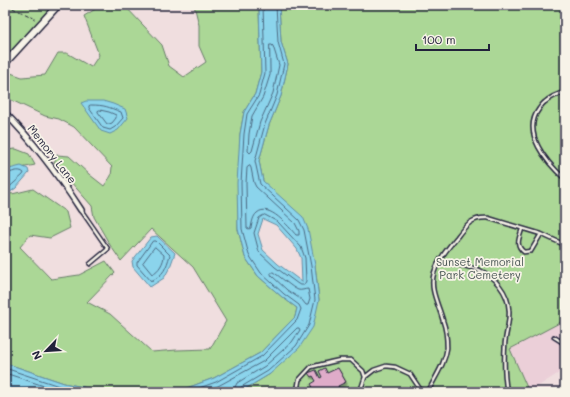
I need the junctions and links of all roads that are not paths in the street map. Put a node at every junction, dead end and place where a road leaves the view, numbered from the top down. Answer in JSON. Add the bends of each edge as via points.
{"nodes":[{"id":1,"x":58,"y":5,"type":"edge"},
{"id":2,"x":5,"y":63,"type":"edge"},
{"id":3,"x":565,"y":92,"type":"edge"},
{"id":4,"x":5,"y":113,"type":"edge"},
{"id":5,"x":565,"y":179,"type":"edge"},
{"id":6,"x":81,"y":210,"type":"joint"},
{"id":7,"x":522,"y":228,"type":"junction"},
{"id":8,"x":540,"y":234,"type":"junction"},
{"id":9,"x":565,"y":245,"type":"edge"},
{"id":10,"x":440,"y":261,"type":"junction"},
{"id":11,"x":90,"y":264,"type":"dead end"},
{"id":12,"x":554,"y":337,"type":"dead end"},
{"id":13,"x":565,"y":344,"type":"edge"},
{"id":14,"x":365,"y":377,"type":"junction"},
{"id":15,"x":297,"y":392,"type":"edge"},
{"id":16,"x":360,"y":392,"type":"edge"},
{"id":17,"x":422,"y":392,"type":"edge"},
{"id":18,"x":428,"y":392,"type":"edge"},
{"id":19,"x":469,"y":392,"type":"edge"},
{"id":20,"x":490,"y":392,"type":"edge"},
{"id":21,"x":507,"y":392,"type":"edge"}],
"edges":[{"from":1,"to":2,"type":"street"},
{"from":3,"to":5,"type":"lane","via":[[544,102],[536,112],[533,122],[534,138],[539,148]]},
{"from":4,"to":6,"type":"street","name":"Memory Lane","via":[[62,181]]},
{"from":6,"to":11,"type":"lane","via":[[108,250]]},
{"from":7,"to":8,"type":"lane"},
{"from":7,"to":8,"type":"lane","via":[[518,243],[524,252],[531,251]]},
{"from":7,"to":10,"type":"lane","via":[[481,217],[464,228]]},
{"from":8,"to":9,"type":"lane"},
{"from":10,"to":18,"type":"lane","via":[[433,284],[447,346],[444,362]]},
{"from":10,"to":21,"type":"lane","via":[[478,270],[502,288],[509,309],[504,357]]},
{"from":12,"to":13,"type":"lane"},
{"from":14,"to":15,"type":"lane","via":[[363,371],[351,360],[340,360],[311,367],[299,380]]},
{"from":14,"to":16,"type":"lane"},
{"from":14,"to":17,"type":"lane","via":[[374,370],[386,366],[395,367],[410,374]]},
{"from":19,"to":20,"type":"lane"}]}
